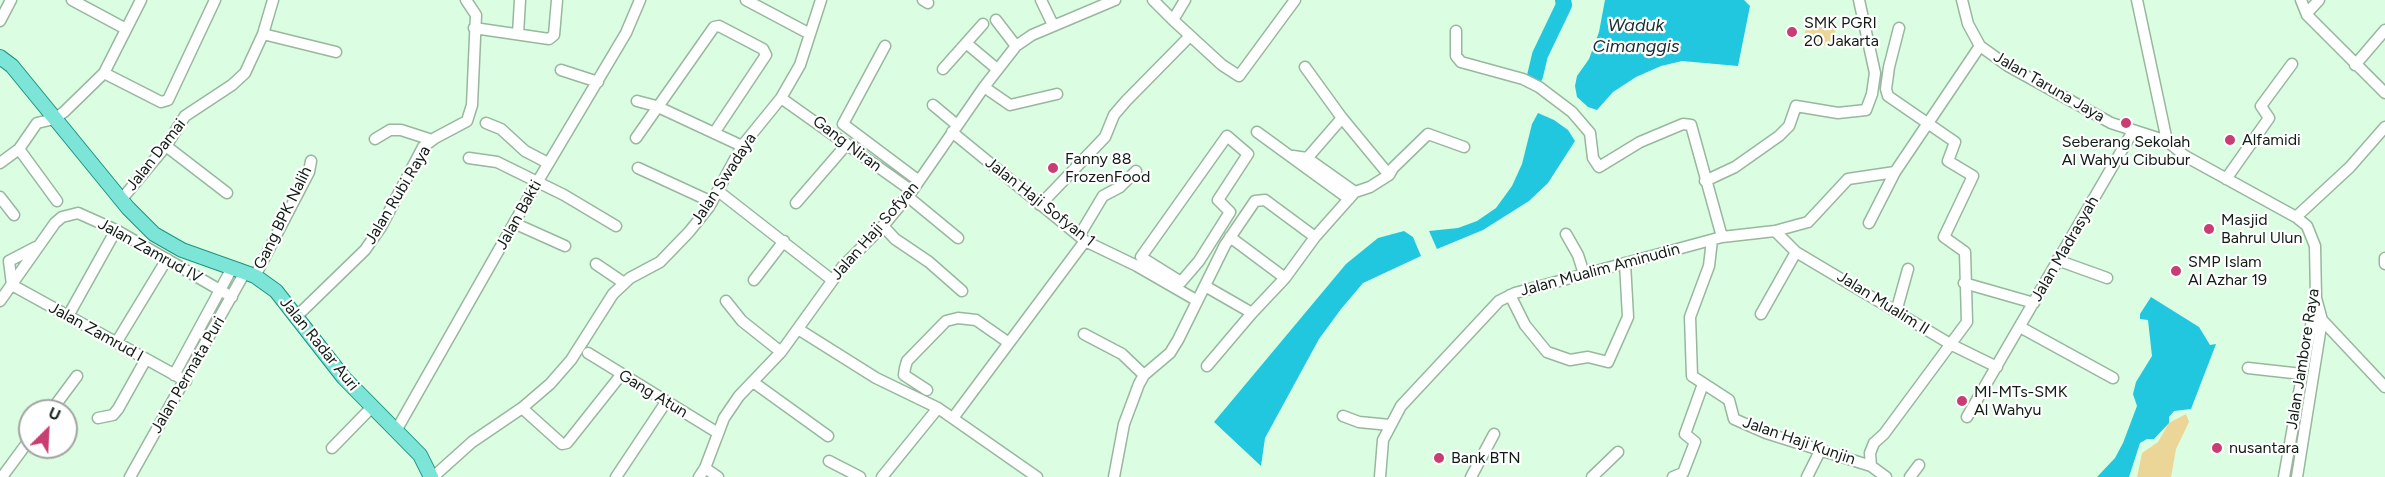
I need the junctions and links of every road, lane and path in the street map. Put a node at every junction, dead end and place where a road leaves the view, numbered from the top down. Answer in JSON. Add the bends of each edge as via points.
{"nodes":[{"id":1,"x":11,"y":0,"type":"edge"},
{"id":2,"x":72,"y":0,"type":"edge"},
{"id":3,"x":141,"y":0,"type":"edge"},
{"id":4,"x":215,"y":0,"type":"edge"},
{"id":5,"x":273,"y":0,"type":"edge"},
{"id":6,"x":466,"y":0,"type":"edge"},
{"id":7,"x":520,"y":0,"type":"edge"},
{"id":8,"x":557,"y":0,"type":"edge"},
{"id":9,"x":640,"y":0,"type":"edge"},
{"id":10,"x":746,"y":0,"type":"edge"},
{"id":11,"x":821,"y":0,"type":"edge"},
{"id":12,"x":1041,"y":0,"type":"edge"},
{"id":13,"x":1114,"y":0,"type":"edge"},
{"id":14,"x":1153,"y":0,"type":"edge"},
{"id":15,"x":1185,"y":0,"type":"edge"},
{"id":16,"x":1295,"y":0,"type":"edge"},
{"id":17,"x":1858,"y":0,"type":"edge"},
{"id":18,"x":1962,"y":0,"type":"edge"},
{"id":19,"x":2137,"y":0,"type":"edge"},
{"id":20,"x":2301,"y":0,"type":"edge"},
{"id":21,"x":2319,"y":0,"type":"edge"},
{"id":22,"x":2307,"y":13,"type":"junction"},
{"id":23,"x":996,"y":20,"type":"dead end"},
{"id":24,"x":1173,"y":20,"type":"junction"},
{"id":25,"x":0,"y":21,"type":"edge"},
{"id":26,"x":983,"y":24,"type":"dead end"},
{"id":27,"x":1053,"y":25,"type":"junction"},
{"id":28,"x":474,"y":28,"type":"junction"},
{"id":29,"x":1899,"y":28,"type":"dead end"},
{"id":30,"x":126,"y":29,"type":"junction"},
{"id":31,"x":2385,"y":30,"type":"edge"},
{"id":32,"x":1456,"y":31,"type":"dead end"},
{"id":33,"x":263,"y":34,"type":"junction"},
{"id":34,"x":518,"y":34,"type":"junction"},
{"id":35,"x":810,"y":34,"type":"junction"},
{"id":36,"x":1190,"y":37,"type":"junction"},
{"id":37,"x":966,"y":43,"type":"junction"},
{"id":38,"x":885,"y":46,"type":"dead end"},
{"id":39,"x":1016,"y":46,"type":"junction"},
{"id":40,"x":1980,"y":46,"type":"junction"},
{"id":41,"x":336,"y":52,"type":"dead end"},
{"id":42,"x":0,"y":57,"type":"edge"},
{"id":43,"x":2292,"y":64,"type":"dead end"},
{"id":44,"x":2355,"y":65,"type":"junction"},
{"id":45,"x":1305,"y":67,"type":"dead end"},
{"id":46,"x":943,"y":69,"type":"dead end"},
{"id":47,"x":997,"y":69,"type":"junction"},
{"id":48,"x":561,"y":70,"type":"dead end"},
{"id":49,"x":104,"y":73,"type":"junction"},
{"id":50,"x":598,"y":82,"type":"junction"},
{"id":51,"x":984,"y":87,"type":"junction"},
{"id":52,"x":2385,"y":93,"type":"edge"},
{"id":53,"x":1057,"y":94,"type":"dead end"},
{"id":54,"x":781,"y":98,"type":"junction"},
{"id":55,"x":638,"y":101,"type":"dead end"},
{"id":56,"x":933,"y":105,"type":"dead end"},
{"id":57,"x":656,"y":106,"type":"junction"},
{"id":58,"x":1342,"y":118,"type":"junction"},
{"id":59,"x":54,"y":120,"type":"junction"},
{"id":60,"x":1927,"y":122,"type":"junction"},
{"id":61,"x":486,"y":123,"type":"dead end"},
{"id":62,"x":2385,"y":127,"type":"edge"},
{"id":63,"x":955,"y":129,"type":"junction"},
{"id":64,"x":2133,"y":131,"type":"junction"},
{"id":65,"x":1257,"y":132,"type":"dead end"},
{"id":66,"x":714,"y":133,"type":"junction"},
{"id":67,"x":636,"y":138,"type":"dead end"},
{"id":68,"x":375,"y":139,"type":"dead end"},
{"id":69,"x":432,"y":140,"type":"junction"},
{"id":70,"x":2167,"y":141,"type":"junction"},
{"id":71,"x":847,"y":144,"type":"junction"},
{"id":72,"x":166,"y":146,"type":"junction"},
{"id":73,"x":742,"y":146,"type":"junction"},
{"id":74,"x":1464,"y":147,"type":"dead end"},
{"id":75,"x":19,"y":149,"type":"junction"},
{"id":76,"x":469,"y":158,"type":"dead end"},
{"id":77,"x":311,"y":161,"type":"dead end"},
{"id":78,"x":1304,"y":161,"type":"junction"},
{"id":79,"x":0,"y":163,"type":"edge"},
{"id":80,"x":548,"y":163,"type":"junction"},
{"id":81,"x":638,"y":168,"type":"dead end"},
{"id":82,"x":1136,"y":171,"type":"dead end"},
{"id":83,"x":1895,"y":172,"type":"junction"},
{"id":84,"x":1389,"y":175,"type":"junction"},
{"id":85,"x":2226,"y":179,"type":"junction"},
{"id":86,"x":538,"y":181,"type":"junction"},
{"id":87,"x":919,"y":181,"type":"junction"},
{"id":88,"x":1705,"y":181,"type":"junction"},
{"id":89,"x":718,"y":191,"type":"junction"},
{"id":90,"x":227,"y":193,"type":"dead end"},
{"id":91,"x":909,"y":194,"type":"junction"},
{"id":92,"x":1352,"y":195,"type":"junction"},
{"id":93,"x":0,"y":197,"type":"edge"},
{"id":94,"x":121,"y":200,"type":"junction"},
{"id":95,"x":57,"y":201,"type":"dead end"},
{"id":96,"x":712,"y":202,"type":"junction"},
{"id":97,"x":796,"y":203,"type":"dead end"},
{"id":98,"x":1040,"y":205,"type":"junction"},
{"id":99,"x":14,"y":215,"type":"dead end"},
{"id":100,"x":2296,"y":217,"type":"junction"},
{"id":101,"x":1869,"y":223,"type":"dead end"},
{"id":102,"x":516,"y":224,"type":"junction"},
{"id":103,"x":616,"y":226,"type":"dead end"},
{"id":104,"x":883,"y":226,"type":"junction"},
{"id":105,"x":116,"y":230,"type":"junction"},
{"id":106,"x":1775,"y":231,"type":"junction"},
{"id":107,"x":1566,"y":234,"type":"dead end"},
{"id":108,"x":1230,"y":237,"type":"junction"},
{"id":109,"x":1315,"y":237,"type":"junction"},
{"id":110,"x":958,"y":238,"type":"dead end"},
{"id":111,"x":1082,"y":239,"type":"junction"},
{"id":112,"x":1717,"y":239,"type":"junction"},
{"id":113,"x":784,"y":241,"type":"junction"},
{"id":114,"x":565,"y":246,"type":"dead end"},
{"id":115,"x":1796,"y":252,"type":"junction"},
{"id":116,"x":2385,"y":258,"type":"edge"},
{"id":117,"x":167,"y":259,"type":"junction"},
{"id":118,"x":2058,"y":260,"type":"junction"},
{"id":119,"x":1139,"y":261,"type":"junction"},
{"id":120,"x":1625,"y":263,"type":"junction"},
{"id":121,"x":596,"y":264,"type":"dead end"},
{"id":122,"x":2385,"y":264,"type":"edge"},
{"id":123,"x":1908,"y":269,"type":"dead end"},
{"id":124,"x":244,"y":272,"type":"junction"},
{"id":125,"x":1584,"y":274,"type":"junction"},
{"id":126,"x":1285,"y":278,"type":"junction"},
{"id":127,"x":2107,"y":278,"type":"dead end"},
{"id":128,"x":754,"y":280,"type":"dead end"},
{"id":129,"x":832,"y":280,"type":"junction"},
{"id":130,"x":624,"y":283,"type":"junction"},
{"id":131,"x":12,"y":285,"type":"junction"},
{"id":132,"x":1205,"y":285,"type":"junction"},
{"id":133,"x":1970,"y":285,"type":"junction"},
{"id":134,"x":220,"y":291,"type":"junction"},
{"id":135,"x":962,"y":291,"type":"dead end"},
{"id":136,"x":1510,"y":295,"type":"junction"},
{"id":137,"x":232,"y":297,"type":"junction"},
{"id":138,"x":2316,"y":298,"type":"junction"},
{"id":139,"x":1196,"y":300,"type":"junction"},
{"id":140,"x":0,"y":301,"type":"edge"},
{"id":141,"x":726,"y":302,"type":"dead end"},
{"id":142,"x":2034,"y":303,"type":"junction"},
{"id":143,"x":1896,"y":312,"type":"junction"},
{"id":144,"x":1252,"y":313,"type":"junction"},
{"id":145,"x":1761,"y":314,"type":"dead end"},
{"id":146,"x":68,"y":316,"type":"junction"},
{"id":147,"x":297,"y":316,"type":"junction"},
{"id":148,"x":2322,"y":320,"type":"junction"},
{"id":149,"x":2020,"y":327,"type":"junction"},
{"id":150,"x":798,"y":329,"type":"junction"},
{"id":151,"x":1084,"y":334,"type":"dead end"},
{"id":152,"x":116,"y":343,"type":"junction"},
{"id":153,"x":1009,"y":343,"type":"junction"},
{"id":154,"x":1952,"y":345,"type":"junction"},
{"id":155,"x":782,"y":351,"type":"junction"},
{"id":156,"x":588,"y":353,"type":"dead end"},
{"id":157,"x":146,"y":359,"type":"junction"},
{"id":158,"x":1207,"y":366,"type":"dead end"},
{"id":159,"x":1997,"y":366,"type":"junction"},
{"id":160,"x":2248,"y":368,"type":"dead end"},
{"id":161,"x":2302,"y":374,"type":"junction"},
{"id":162,"x":621,"y":375,"type":"junction"},
{"id":163,"x":1144,"y":375,"type":"junction"},
{"id":164,"x":77,"y":376,"type":"dead end"},
{"id":165,"x":180,"y":378,"type":"junction"},
{"id":166,"x":2114,"y":378,"type":"dead end"},
{"id":167,"x":753,"y":382,"type":"junction"},
{"id":168,"x":1703,"y":384,"type":"junction"},
{"id":169,"x":2385,"y":387,"type":"edge"},
{"id":170,"x":927,"y":390,"type":"dead end"},
{"id":171,"x":60,"y":399,"type":"edge"},
{"id":172,"x":666,"y":402,"type":"junction"},
{"id":173,"x":372,"y":407,"type":"junction"},
{"id":174,"x":522,"y":408,"type":"junction"},
{"id":175,"x":938,"y":408,"type":"junction"},
{"id":176,"x":1343,"y":416,"type":"dead end"},
{"id":177,"x":98,"y":417,"type":"dead end"},
{"id":178,"x":1967,"y":417,"type":"dead end"},
{"id":179,"x":953,"y":418,"type":"junction"},
{"id":180,"x":1390,"y":425,"type":"junction"},
{"id":181,"x":397,"y":429,"type":"junction"},
{"id":182,"x":718,"y":433,"type":"junction"},
{"id":183,"x":1494,"y":434,"type":"dead end"},
{"id":184,"x":828,"y":436,"type":"dead end"},
{"id":185,"x":332,"y":448,"type":"dead end"},
{"id":186,"x":1821,"y":449,"type":"junction"},
{"id":187,"x":1617,"y":452,"type":"dead end"},
{"id":188,"x":18,"y":455,"type":"edge"},
{"id":189,"x":829,"y":461,"type":"dead end"},
{"id":190,"x":1919,"y":465,"type":"dead end"},
{"id":191,"x":1871,"y":466,"type":"junction"},
{"id":192,"x":702,"y":473,"type":"edge"},
{"id":193,"x":2,"y":477,"type":"edge"},
{"id":194,"x":130,"y":477,"type":"edge"},
{"id":195,"x":432,"y":477,"type":"edge"},
{"id":196,"x":616,"y":477,"type":"edge"},
{"id":197,"x":718,"y":477,"type":"edge"},
{"id":198,"x":860,"y":477,"type":"edge"},
{"id":199,"x":882,"y":477,"type":"edge"},
{"id":200,"x":1037,"y":477,"type":"edge"},
{"id":201,"x":1114,"y":477,"type":"edge"},
{"id":202,"x":1380,"y":477,"type":"edge"},
{"id":203,"x":1471,"y":477,"type":"edge"},
{"id":204,"x":1592,"y":477,"type":"edge"},
{"id":205,"x":1673,"y":477,"type":"edge"},
{"id":206,"x":1807,"y":477,"type":"edge"},
{"id":207,"x":1886,"y":477,"type":"edge"},
{"id":208,"x":1910,"y":477,"type":"edge"},
{"id":209,"x":2284,"y":477,"type":"edge"},
{"id":210,"x":2297,"y":477,"type":"edge"}],
"edges":[{"from":1,"to":25,"type":"street"},
{"from":2,"to":30,"type":"street"},
{"from":3,"to":30,"type":"street"},
{"from":4,"to":49,"type":"street","via":[[168,100],[161,102]]},
{"from":5,"to":33,"type":"street","name":"Jalan Damai"},
{"from":6,"to":28,"type":"street","name":"Jalan Rubi Raya","via":[[475,10]]},
{"from":7,"to":34,"type":"street"},
{"from":8,"to":34,"type":"street","via":[[552,38]]},
{"from":9,"to":50,"type":"street","name":"Jalan Bakti"},
{"from":10,"to":35,"type":"street"},
{"from":11,"to":35,"type":"street","name":"Jalan Swadaya"},
{"from":12,"to":27,"type":"street"},
{"from":13,"to":27,"type":"street","name":"Jalan Haji Sofyan"},
{"from":14,"to":24,"type":"street"},
{"from":15,"to":24,"type":"street"},
{"from":16,"to":36,"type":"street","via":[[1239,76]]},
{"from":17,"to":88,"type":"street","via":[[1875,73],[1864,111],[1822,112],[1796,106],[1786,130],[1763,149]]},
{"from":18,"to":40,"type":"street","name":"Jalan Taruna Jaya","via":[[1968,24]]},
{"from":19,"to":70,"type":"street"},
{"from":20,"to":22,"type":"street"},
{"from":21,"to":22,"type":"street"},
{"from":22,"to":44,"type":"street"},
{"from":23,"to":39,"type":"street"},
{"from":24,"to":36,"type":"street"},
{"from":26,"to":37,"type":"street"},
{"from":27,"to":39,"type":"street","name":"Jalan Haji Sofyan"},
{"from":28,"to":34,"type":"street"},
{"from":28,"to":69,"type":"street","name":"Jalan Rubi Raya","via":[[472,105],[467,121]]},
{"from":29,"to":60,"type":"street","via":[[1887,94]]},
{"from":30,"to":49,"type":"street"},
{"from":31,"to":44,"type":"street"},
{"from":32,"to":88,"type":"street","via":[[1455,49],[1461,62],[1539,87],[1587,129],[1596,162],[1605,166],[1640,142],[1688,124],[1693,128]]},
{"from":33,"to":41,"type":"street"},
{"from":33,"to":72,"type":"street","name":"Jalan Damai","via":[[245,73],[185,116]]},
{"from":35,"to":54,"type":"street","name":"Jalan Swadaya","via":[[800,65]]},
{"from":36,"to":98,"type":"street","via":[[1126,101],[1114,115],[1105,137]]},
{"from":37,"to":46,"type":"street"},
{"from":37,"to":47,"type":"street"},
{"from":38,"to":87,"type":"street","via":[[843,124]]},
{"from":39,"to":47,"type":"street","name":"Jalan Haji Sofyan"},
{"from":40,"to":60,"type":"street"},
{"from":40,"to":64,"type":"street","name":"Jalan Taruna Jaya","via":[[2085,109]]},
{"from":42,"to":59,"type":"main road","name":"Jalan Radar Auri","via":[[12,66]]},
{"from":43,"to":85,"type":"street","via":[[2261,106],[2270,118]]},
{"from":44,"to":52,"type":"street"},
{"from":45,"to":58,"type":"street"},
{"from":47,"to":51,"type":"street","name":"Jalan Haji Sofyan"},
{"from":48,"to":50,"type":"street"},
{"from":49,"to":59,"type":"street"},
{"from":50,"to":80,"type":"street","name":"Jalan Bakti"},
{"from":51,"to":53,"type":"street","via":[[1010,105]]},
{"from":51,"to":63,"type":"street","name":"Jalan Haji Sofyan"},
{"from":54,"to":71,"type":"street","name":"Gang Niran"},
{"from":54,"to":73,"type":"street","name":"Jalan Swadaya"},
{"from":55,"to":57,"type":"street"},
{"from":56,"to":63,"type":"street","name":"Jalan Haji Sofyan 1"},
{"from":57,"to":66,"type":"street"},
{"from":57,"to":66,"type":"street","via":[[714,27],[722,26],[763,49],[766,55]]},
{"from":57,"to":67,"type":"street"},
{"from":58,"to":78,"type":"street"},
{"from":58,"to":84,"type":"street"},
{"from":59,"to":75,"type":"street","via":[[36,123]]},
{"from":59,"to":94,"type":"main road","name":"Jalan Radar Auri"},
{"from":60,"to":83,"type":"street"},
{"from":60,"to":133,"type":"street","via":[[1955,142],[1948,162],[1974,176],[1944,232],[1944,237],[1965,252]]},
{"from":61,"to":80,"type":"street","via":[[501,129],[525,151]]},
{"from":62,"to":100,"type":"street","via":[[2350,167]]},
{"from":63,"to":87,"type":"street","name":"Jalan Haji Sofyan"},
{"from":63,"to":98,"type":"street","name":"Jalan Haji Sofyan 1"},
{"from":64,"to":70,"type":"street","name":"Jalan Taruna Jaya"},
{"from":64,"to":118,"type":"street","name":"Jalan Madrasyah"},
{"from":65,"to":78,"type":"street"},
{"from":66,"to":73,"type":"street"},
{"from":68,"to":69,"type":"street","via":[[390,130],[401,130]]},
{"from":69,"to":147,"type":"street","name":"Jalan Rubi Raya","via":[[423,147],[388,218],[365,250]]},
{"from":70,"to":85,"type":"street","name":"Jalan Jambore Raya"},
{"from":71,"to":91,"type":"street","name":"Gang Niran"},
{"from":71,"to":97,"type":"street"},
{"from":72,"to":90,"type":"street"},
{"from":72,"to":94,"type":"street","name":"Jalan Damai"},
{"from":73,"to":89,"type":"street","name":"Jalan Swadaya"},
{"from":74,"to":84,"type":"street","via":[[1428,134]]},
{"from":75,"to":79,"type":"street"},
{"from":75,"to":95,"type":"street"},
{"from":76,"to":86,"type":"street","via":[[497,162]]},
{"from":77,"to":124,"type":"street","name":"Gang BPK Nalih","via":[[309,172]]},
{"from":78,"to":92,"type":"street"},
{"from":80,"to":86,"type":"street","name":"Jalan Bakti"},
{"from":81,"to":96,"type":"street"},
{"from":82,"to":111,"type":"street","via":[[1120,187],[1103,196]]},
{"from":83,"to":101,"type":"street"},
{"from":83,"to":106,"type":"street","name":"Jalan Mualim Aminudin","via":[[1848,179],[1808,222]]},
{"from":84,"to":92,"type":"street"},
{"from":85,"to":100,"type":"street","name":"Jalan Jambore Raya"},
{"from":86,"to":102,"type":"street","name":"Jalan Bakti"},
{"from":86,"to":103,"type":"street"},
{"from":87,"to":91,"type":"street","name":"Jalan Haji Sofyan"},
{"from":88,"to":112,"type":"street"},
{"from":89,"to":96,"type":"street","name":"Jalan Swadaya"},
{"from":89,"to":113,"type":"street"},
{"from":91,"to":104,"type":"street","name":"Jalan Haji Sofyan"},
{"from":91,"to":110,"type":"street","name":"Gang Niran"},
{"from":92,"to":109,"type":"street"},
{"from":93,"to":99,"type":"street"},
{"from":94,"to":124,"type":"main road","name":"Jalan Radar Auri","via":[[146,227],[171,245]]},
{"from":96,"to":130,"type":"street","name":"Jalan Swadaya","via":[[690,232],[660,262]]},
{"from":98,"to":111,"type":"street","name":"Jalan Haji Sofyan 1"},
{"from":100,"to":138,"type":"street","name":"Jalan Jambore Raya","via":[[2307,226],[2315,246]]},
{"from":102,"to":114,"type":"street"},
{"from":102,"to":181,"type":"street","name":"Jalan Bakti"},
{"from":104,"to":129,"type":"street","name":"Jalan Haji Sofyan"},
{"from":104,"to":135,"type":"street"},
{"from":105,"to":117,"type":"street","name":"Jalan Zamrud IV"},
{"from":105,"to":131,"type":"street","name":"Jalan Zamrud IV","via":[[88,216],[69,214],[55,223]]},
{"from":105,"to":146,"type":"street"},
{"from":106,"to":112,"type":"street","name":"Jalan Mualim Aminudin"},
{"from":106,"to":115,"type":"street","name":"Jalan Mualim II"},
{"from":107,"to":125,"type":"street"},
{"from":108,"to":109,"type":"street","via":[[1258,199]]},
{"from":108,"to":126,"type":"street"},
{"from":108,"to":132,"type":"street"},
{"from":109,"to":126,"type":"street"},
{"from":111,"to":119,"type":"street","name":"Jalan Haji Sofyan 1"},
{"from":111,"to":153,"type":"street"},
{"from":112,"to":120,"type":"street","name":"Jalan Mualim Aminudin"},
{"from":112,"to":168,"type":"street","via":[[1690,318],[1690,373]]},
{"from":113,"to":128,"type":"street"},
{"from":113,"to":129,"type":"street"},
{"from":115,"to":143,"type":"street","name":"Jalan Mualim II"},
{"from":115,"to":145,"type":"street"},
{"from":116,"to":122,"type":"street"},
{"from":117,"to":134,"type":"street","name":"Jalan Zamrud IV"},
{"from":117,"to":152,"type":"street"},
{"from":118,"to":127,"type":"street"},
{"from":118,"to":142,"type":"street","name":"Jalan Madrasyah"},
{"from":119,"to":119,"type":"street","via":[[1184,281],[1230,212],[1218,200],[1248,154],[1227,136]]},
{"from":119,"to":139,"type":"street","name":"Jalan Haji Sofyan 1"},
{"from":120,"to":125,"type":"street","name":"Jalan Mualim Aminudin"},
{"from":120,"to":136,"type":"street","via":[[1628,317],[1608,362],[1588,357],[1570,360],[1547,352],[1525,325]]},
{"from":121,"to":130,"type":"street"},
{"from":123,"to":143,"type":"street"},
{"from":124,"to":134,"type":"street"},
{"from":124,"to":137,"type":"street","name":"Jalan Permata Puri"},
{"from":124,"to":147,"type":"main road","name":"Jalan Radar Auri","via":[[276,291]]},
{"from":125,"to":136,"type":"street","name":"Jalan Mualim Aminudin"},
{"from":126,"to":144,"type":"street"},
{"from":129,"to":150,"type":"street","name":"Jalan Haji Sofyan"},
{"from":130,"to":174,"type":"street","name":"Jalan Swadaya","via":[[566,367]]},
{"from":131,"to":140,"type":"street","name":"Jalan Zamrud IV"},
{"from":131,"to":146,"type":"street","name":"Jalan Zamrud I"},
{"from":132,"to":139,"type":"street"},
{"from":132,"to":144,"type":"street"},
{"from":133,"to":142,"type":"street"},
{"from":133,"to":154,"type":"street","via":[[1967,322]]},
{"from":134,"to":137,"type":"street","name":"Jalan Zamrud IV"},
{"from":134,"to":165,"type":"street"},
{"from":136,"to":180,"type":"street","name":"Jalan Mualim Aminudin","via":[[1499,301],[1415,389]]},
{"from":137,"to":165,"type":"street","name":"Jalan Permata Puri"},
{"from":138,"to":148,"type":"street"},
{"from":138,"to":161,"type":"street","name":"Jalan Jambore Raya"},
{"from":139,"to":163,"type":"street","via":[[1170,353]]},
{"from":141,"to":155,"type":"street","via":[[742,321]]},
{"from":142,"to":149,"type":"street","name":"Jalan Madrasyah"},
{"from":143,"to":154,"type":"street","name":"Jalan Mualim II"},
{"from":144,"to":158,"type":"street"},
{"from":146,"to":152,"type":"street","name":"Jalan Zamrud I"},
{"from":147,"to":173,"type":"main road","name":"Jalan Radar Auri","via":[[344,378]]},
{"from":148,"to":169,"type":"street"},
{"from":148,"to":210,"type":"street"},
{"from":149,"to":159,"type":"street","name":"Jalan Madrasyah"},
{"from":149,"to":166,"type":"street"},
{"from":150,"to":155,"type":"street","name":"Jalan Haji Sofyan"},
{"from":150,"to":175,"type":"street","via":[[876,378]]},
{"from":151,"to":163,"type":"street","via":[[1122,354]]},
{"from":152,"to":157,"type":"street","name":"Jalan Zamrud I"},
{"from":153,"to":170,"type":"street","via":[[976,320],[946,321],[904,368],[904,375]]},
{"from":153,"to":179,"type":"street"},
{"from":154,"to":159,"type":"street","name":"Jalan Mualim II"},
{"from":154,"to":191,"type":"street","via":[[1874,443]]},
{"from":155,"to":167,"type":"street","name":"Jalan Haji Sofyan"},
{"from":156,"to":162,"type":"street","name":"Gang Atun"},
{"from":157,"to":165,"type":"street","name":"Jalan Zamrud I"},
{"from":157,"to":177,"type":"street","via":[[118,409],[113,415]]},
{"from":159,"to":178,"type":"street","name":"Jalan Madrasyah"},
{"from":160,"to":161,"type":"street"},
{"from":161,"to":209,"type":"street","name":"Jalan Jambore Raya"},
{"from":162,"to":172,"type":"street","name":"Gang Atun"},
{"from":162,"to":174,"type":"street","via":[[567,443],[562,444]]},
{"from":163,"to":201,"type":"street","via":[[1124,424]]},
{"from":164,"to":171,"type":"street"},
{"from":165,"to":194,"type":"street","name":"Jalan Permata Puri"},
{"from":167,"to":182,"type":"street","name":"Jalan Haji Sofyan","via":[[739,396]]},
{"from":167,"to":184,"type":"street"},
{"from":168,"to":186,"type":"street","name":"Jalan Haji Kunjin","via":[[1730,400],[1734,419]]},
{"from":168,"to":205,"type":"street","via":[[1685,434],[1695,442],[1683,473]]},
{"from":172,"to":182,"type":"street","name":"Gang Atun"},
{"from":172,"to":196,"type":"street"},
{"from":173,"to":181,"type":"main road","name":"Jalan Radar Auri"},
{"from":173,"to":185,"type":"street"},
{"from":174,"to":195,"type":"street","name":"Jalan Swadaya","via":[[472,442]]},
{"from":175,"to":179,"type":"street"},
{"from":175,"to":199,"type":"street"},
{"from":176,"to":180,"type":"street"},
{"from":179,"to":200,"type":"street"},
{"from":180,"to":202,"type":"street","name":"Jalan Mualim Aminudin","via":[[1382,445]]},
{"from":181,"to":195,"type":"main road","name":"Jalan Radar Auri","via":[[425,462]]},
{"from":182,"to":192,"type":"street","name":"Jalan Haji Sofyan"},
{"from":183,"to":203,"type":"street"},
{"from":186,"to":191,"type":"street","name":"Jalan Haji Kunjin"},
{"from":186,"to":206,"type":"street"},
{"from":187,"to":204,"type":"street"},
{"from":188,"to":193,"type":"street"},
{"from":189,"to":198,"type":"street"},
{"from":190,"to":208,"type":"street"},
{"from":191,"to":207,"type":"street","name":"Jalan Haji Kunjin"},
{"from":192,"to":197,"type":"street"}]}
